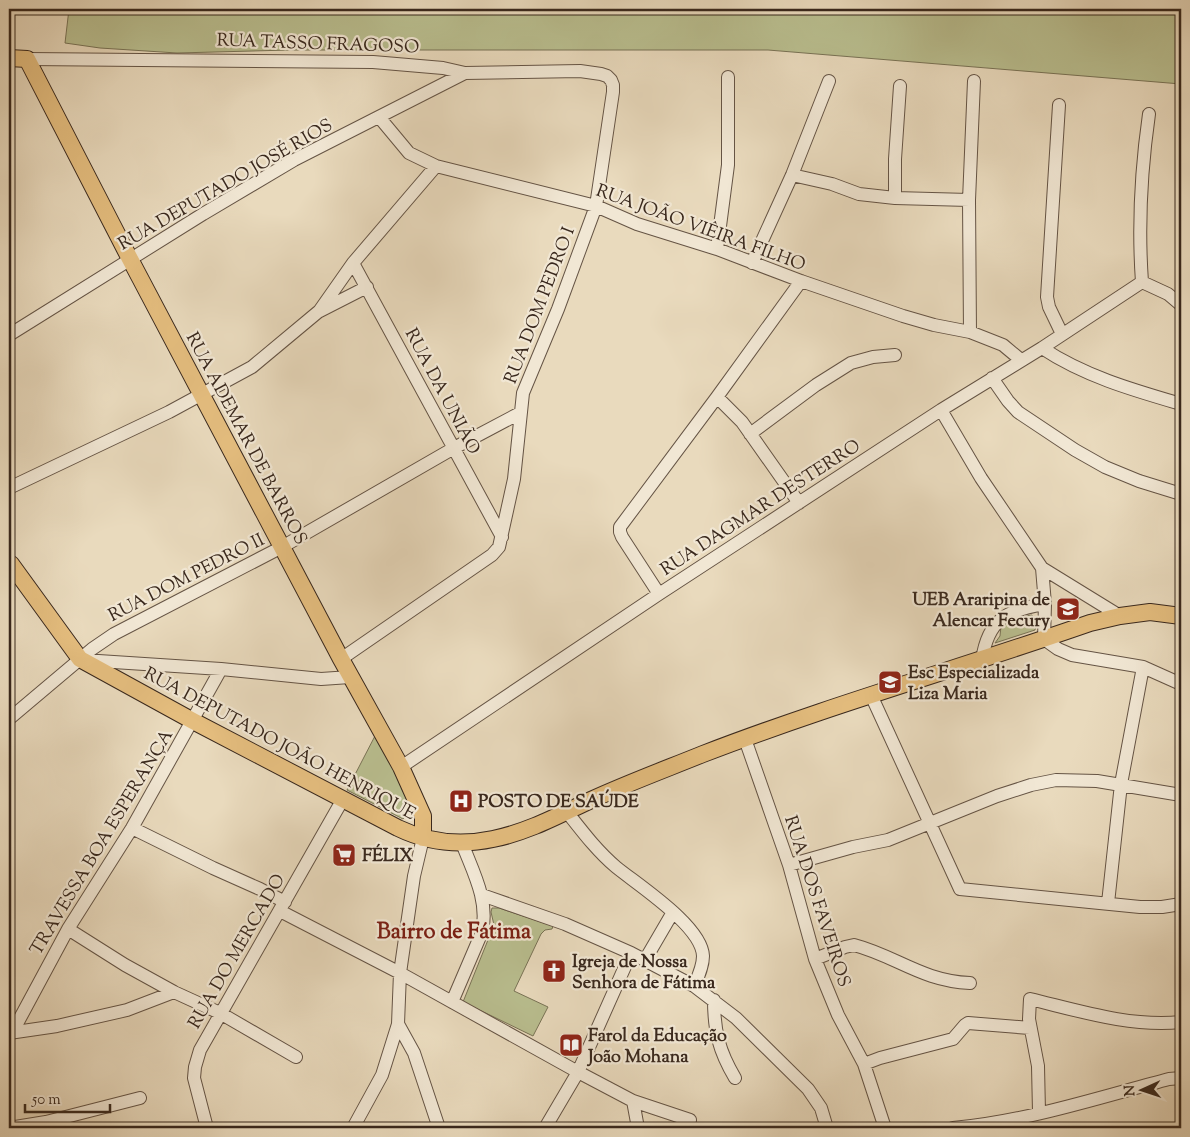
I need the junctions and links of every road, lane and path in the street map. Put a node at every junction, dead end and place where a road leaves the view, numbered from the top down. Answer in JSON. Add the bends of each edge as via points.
{"nodes":[{"id":1,"x":9,"y":58,"type":"edge"},
{"id":2,"x":27,"y":58,"type":"junction"},
{"id":3,"x":465,"y":73,"type":"junction"},
{"id":4,"x":728,"y":77,"type":"dead end"},
{"id":5,"x":829,"y":81,"type":"dead end"},
{"id":6,"x":974,"y":81,"type":"dead end"},
{"id":7,"x":900,"y":86,"type":"dead end"},
{"id":8,"x":613,"y":92,"type":"joint"},
{"id":9,"x":1059,"y":105,"type":"dead end"},
{"id":10,"x":1149,"y":114,"type":"dead end"},
{"id":11,"x":379,"y":117,"type":"junction"},
{"id":12,"x":436,"y":166,"type":"junction"},
{"id":13,"x":792,"y":175,"type":"junction"},
{"id":14,"x":895,"y":198,"type":"junction"},
{"id":15,"x":969,"y":200,"type":"junction"},
{"id":16,"x":596,"y":206,"type":"junction"},
{"id":17,"x":717,"y":249,"type":"junction"},
{"id":18,"x":130,"y":259,"type":"junction"},
{"id":19,"x":353,"y":263,"type":"junction"},
{"id":20,"x":752,"y":263,"type":"junction"},
{"id":21,"x":801,"y":281,"type":"junction"},
{"id":22,"x":1142,"y":282,"type":"junction"},
{"id":23,"x":366,"y":287,"type":"junction"},
{"id":24,"x":1181,"y":305,"type":"edge"},
{"id":25,"x":318,"y":312,"type":"junction"},
{"id":26,"x":970,"y":332,"type":"junction"},
{"id":27,"x":1062,"y":334,"type":"junction"},
{"id":28,"x":9,"y":335,"type":"edge"},
{"id":29,"x":1042,"y":348,"type":"junction"},
{"id":30,"x":895,"y":355,"type":"dead end"},
{"id":31,"x":1021,"y":360,"type":"junction"},
{"id":32,"x":992,"y":378,"type":"junction"},
{"id":33,"x":202,"y":395,"type":"junction"},
{"id":34,"x":718,"y":397,"type":"junction"},
{"id":35,"x":1181,"y":404,"type":"edge"},
{"id":36,"x":941,"y":410,"type":"junction"},
{"id":37,"x":520,"y":413,"type":"junction"},
{"id":38,"x":750,"y":434,"type":"junction"},
{"id":39,"x":454,"y":448,"type":"junction"},
{"id":40,"x":9,"y":488,"type":"edge"},
{"id":41,"x":1181,"y":494,"type":"edge"},
{"id":42,"x":799,"y":503,"type":"junction"},
{"id":43,"x":502,"y":537,"type":"junction"},
{"id":44,"x":282,"y":547,"type":"junction"},
{"id":45,"x":10,"y":563,"type":"edge"},
{"id":46,"x":1042,"y":568,"type":"junction"},
{"id":47,"x":659,"y":594,"type":"junction"},
{"id":48,"x":1045,"y":604,"type":"junction"},
{"id":49,"x":1120,"y":616,"type":"junction"},
{"id":50,"x":1181,"y":616,"type":"edge"},
{"id":51,"x":1044,"y":639,"type":"junction"},
{"id":52,"x":80,"y":660,"type":"junction"},
{"id":53,"x":341,"y":660,"type":"junction"},
{"id":54,"x":982,"y":660,"type":"junction"},
{"id":55,"x":1143,"y":668,"type":"junction"},
{"id":56,"x":221,"y":669,"type":"junction"},
{"id":57,"x":350,"y":677,"type":"junction"},
{"id":58,"x":1181,"y":684,"type":"edge"},
{"id":59,"x":872,"y":695,"type":"junction"},
{"id":60,"x":9,"y":719,"type":"edge"},
{"id":61,"x":193,"y":721,"type":"junction"},
{"id":62,"x":745,"y":739,"type":"junction"},
{"id":63,"x":401,"y":767,"type":"junction"},
{"id":64,"x":1121,"y":784,"type":"junction"},
{"id":65,"x":1181,"y":796,"type":"edge"},
{"id":66,"x":343,"y":799,"type":"junction"},
{"id":67,"x":567,"y":812,"type":"junction"},
{"id":68,"x":931,"y":823,"type":"junction"},
{"id":69,"x":132,"y":828,"type":"junction"},
{"id":70,"x":423,"y":838,"type":"junction"},
{"id":71,"x":462,"y":844,"type":"junction"},
{"id":72,"x":789,"y":865,"type":"junction"},
{"id":73,"x":482,"y":895,"type":"junction"},
{"id":74,"x":1108,"y":903,"type":"junction"},
{"id":75,"x":1181,"y":904,"type":"edge"},
{"id":76,"x":282,"y":907,"type":"junction"},
{"id":77,"x":673,"y":912,"type":"junction"},
{"id":78,"x":68,"y":929,"type":"junction"},
{"id":79,"x":631,"y":953,"type":"junction"},
{"id":80,"x":815,"y":959,"type":"junction"},
{"id":81,"x":645,"y":960,"type":"junction"},
{"id":82,"x":400,"y":973,"type":"junction"},
{"id":83,"x":970,"y":983,"type":"dead end"},
{"id":84,"x":694,"y":986,"type":"junction"},
{"id":85,"x":174,"y":992,"type":"junction"},
{"id":86,"x":714,"y":1000,"type":"junction"},
{"id":87,"x":452,"y":1002,"type":"junction"},
{"id":88,"x":220,"y":1013,"type":"junction"},
{"id":89,"x":1181,"y":1022,"type":"edge"},
{"id":90,"x":398,"y":1024,"type":"junction"},
{"id":91,"x":1030,"y":1028,"type":"junction"},
{"id":92,"x":10,"y":1033,"type":"edge"},
{"id":93,"x":296,"y":1057,"type":"dead end"},
{"id":94,"x":864,"y":1064,"type":"junction"},
{"id":95,"x":578,"y":1072,"type":"junction"},
{"id":96,"x":735,"y":1078,"type":"dead end"},
{"id":97,"x":1181,"y":1078,"type":"edge"},
{"id":98,"x":140,"y":1098,"type":"dead end"},
{"id":99,"x":633,"y":1100,"type":"junction"},
{"id":100,"x":1040,"y":1112,"type":"junction"},
{"id":101,"x":690,"y":1120,"type":"dead end"},
{"id":102,"x":46,"y":1125,"type":"edge"},
{"id":103,"x":9,"y":1128,"type":"edge"},
{"id":104,"x":207,"y":1128,"type":"edge"},
{"id":105,"x":353,"y":1128,"type":"edge"},
{"id":106,"x":439,"y":1128,"type":"edge"},
{"id":107,"x":544,"y":1128,"type":"edge"},
{"id":108,"x":638,"y":1128,"type":"edge"},
{"id":109,"x":827,"y":1128,"type":"edge"},
{"id":110,"x":885,"y":1128,"type":"edge"},
{"id":111,"x":954,"y":1128,"type":"edge"}],
"edges":[{"from":1,"to":2,"type":"main road","name":"RUA TASSO FRAGOSO"},
{"from":2,"to":3,"type":"street","name":"RUA TASSO FRAGOSO","via":[[373,62]]},
{"from":2,"to":18,"type":"main road","name":"RUA ADEMAR DE BARROS"},
{"from":3,"to":8,"type":"street","name":"RUA TASSO FRAGOSO","via":[[580,71],[607,76],[614,85]]},
{"from":3,"to":11,"type":"street","name":"RUA DEPUTADO JOSÉ RIOS"},
{"from":4,"to":17,"type":"street","via":[[728,165]]},
{"from":5,"to":13,"type":"street"},
{"from":6,"to":15,"type":"street"},
{"from":7,"to":14,"type":"street"},
{"from":8,"to":16,"type":"street","name":"RUA DOM PEDRO I"},
{"from":9,"to":27,"type":"street","via":[[1047,297],[1052,316]]},
{"from":10,"to":22,"type":"street","via":[[1140,191]]},
{"from":11,"to":12,"type":"street","name":"RUA JOÃO VIÊIRA FILHO","via":[[409,153]]},
{"from":11,"to":18,"type":"street","name":"RUA DEPUTADO JOSÉ RIOS","via":[[294,160]]},
{"from":12,"to":16,"type":"street","name":"RUA JOÃO VIÊIRA FILHO"},
{"from":12,"to":19,"type":"street"},
{"from":13,"to":14,"type":"street","via":[[859,194]]},
{"from":13,"to":20,"type":"street"},
{"from":14,"to":15,"type":"street"},
{"from":15,"to":26,"type":"street"},
{"from":16,"to":17,"type":"street","name":"RUA JOÃO VIÊIRA FILHO","via":[[637,224]]},
{"from":16,"to":37,"type":"street","name":"RUA DOM PEDRO I","via":[[558,309],[522,393]]},
{"from":17,"to":20,"type":"street","name":"RUA JOÃO VIÊIRA FILHO"},
{"from":18,"to":28,"type":"street","name":"RUA DEPUTADO JOSÉ RIOS"},
{"from":18,"to":33,"type":"main road","name":"RUA ADEMAR DE BARROS"},
{"from":19,"to":23,"type":"street","name":"RUA DA UNIÃO"},
{"from":19,"to":25,"type":"street"},
{"from":20,"to":21,"type":"street","name":"RUA JOÃO VIÊIRA FILHO"},
{"from":21,"to":26,"type":"street","name":"RUA JOÃO VIÊIRA FILHO","via":[[903,316]]},
{"from":21,"to":34,"type":"street"},
{"from":22,"to":24,"type":"street","via":[[1168,294]]},
{"from":22,"to":27,"type":"street","name":"RUA DAGMAR DESTERRO"},
{"from":23,"to":25,"type":"street"},
{"from":23,"to":39,"type":"street","name":"RUA DA UNIÃO"},
{"from":25,"to":33,"type":"street","via":[[252,367]]},
{"from":26,"to":31,"type":"street","name":"RUA JOÃO VIÊIRA FILHO","via":[[1003,346]]},
{"from":27,"to":29,"type":"street","name":"RUA DAGMAR DESTERRO"},
{"from":29,"to":31,"type":"street","name":"RUA DAGMAR DESTERRO"},
{"from":29,"to":35,"type":"street","via":[[1063,362],[1091,374]]},
{"from":30,"to":38,"type":"street","via":[[852,363],[816,385]]},
{"from":31,"to":32,"type":"street","name":"RUA DAGMAR DESTERRO"},
{"from":32,"to":36,"type":"street","name":"RUA DAGMAR DESTERRO"},
{"from":32,"to":41,"type":"street","via":[[1018,412],[1074,450],[1105,467]]},
{"from":33,"to":40,"type":"street"},
{"from":33,"to":44,"type":"main road","name":"RUA ADEMAR DE BARROS"},
{"from":34,"to":38,"type":"street"},
{"from":34,"to":47,"type":"street","via":[[620,526],[622,537]]},
{"from":36,"to":42,"type":"street","name":"RUA DAGMAR DESTERRO"},
{"from":36,"to":46,"type":"street","via":[[981,478]]},
{"from":37,"to":39,"type":"street","name":"RUA DOM PEDRO II"},
{"from":37,"to":43,"type":"street","name":"RUA DOM PEDRO I","via":[[514,479]]},
{"from":38,"to":42,"type":"street"},
{"from":39,"to":43,"type":"street","name":"RUA DA UNIÃO"},
{"from":39,"to":44,"type":"street","name":"RUA DOM PEDRO II"},
{"from":42,"to":47,"type":"street","name":"RUA DAGMAR DESTERRO"},
{"from":43,"to":53,"type":"street","name":"RUA DOM PEDRO I","via":[[492,555]]},
{"from":44,"to":52,"type":"street","name":"RUA DOM PEDRO II","via":[[114,634]]},
{"from":44,"to":53,"type":"main road","name":"RUA ADEMAR DE BARROS"},
{"from":45,"to":52,"type":"main road","name":"RUA DEPUTADO JOÃO HENRIQUE"},
{"from":46,"to":48,"type":"street"},
{"from":46,"to":49,"type":"street"},
{"from":47,"to":63,"type":"street","name":"RUA DAGMAR DESTERRO"},
{"from":48,"to":51,"type":"street"},
{"from":48,"to":54,"type":"street","via":[[1022,608],[997,622],[986,640]]},
{"from":49,"to":50,"type":"main road","name":"RUA DEPUTADO JOÃO HENRIQUE","via":[[1150,612]]},
{"from":49,"to":51,"type":"main road","name":"RUA DEPUTADO JOÃO HENRIQUE"},
{"from":51,"to":54,"type":"main road","name":"RUA DEPUTADO JOÃO HENRIQUE"},
{"from":51,"to":55,"type":"street","via":[[1072,655]]},
{"from":52,"to":56,"type":"street"},
{"from":52,"to":60,"type":"street","name":"RUA DOM PEDRO II"},
{"from":52,"to":61,"type":"main road","name":"RUA DEPUTADO JOÃO HENRIQUE"},
{"from":53,"to":57,"type":"main road","name":"RUA ADEMAR DE BARROS"},
{"from":54,"to":59,"type":"main road","name":"RUA DEPUTADO JOÃO HENRIQUE"},
{"from":55,"to":58,"type":"street"},
{"from":55,"to":64,"type":"street"},
{"from":56,"to":57,"type":"street","via":[[321,679]]},
{"from":56,"to":61,"type":"street","name":"TRAVESSA BOA ESPERANÇA"},
{"from":57,"to":63,"type":"main road","name":"RUA ADEMAR DE BARROS"},
{"from":59,"to":62,"type":"main road","name":"RUA DEPUTADO JOÃO HENRIQUE"},
{"from":59,"to":68,"type":"street"},
{"from":61,"to":66,"type":"main road","name":"RUA DEPUTADO JOÃO HENRIQUE"},
{"from":61,"to":69,"type":"street","name":"TRAVESSA BOA ESPERANÇA"},
{"from":62,"to":67,"type":"main road","name":"RUA DEPUTADO JOÃO HENRIQUE","via":[[618,788]]},
{"from":62,"to":72,"type":"street","name":"RUA DOS FAVEIROS"},
{"from":63,"to":70,"type":"main road","name":"RUA ADEMAR DE BARROS","via":[[423,816]]},
{"from":64,"to":65,"type":"street"},
{"from":64,"to":68,"type":"street","via":[[1056,780],[1031,785]]},
{"from":64,"to":74,"type":"street"},
{"from":66,"to":70,"type":"main road","name":"RUA DEPUTADO JOÃO HENRIQUE"},
{"from":66,"to":76,"type":"street","name":"RUA DO MERCADO"},
{"from":67,"to":71,"type":"main road","name":"RUA DEPUTADO JOÃO HENRIQUE","via":[[517,833]]},
{"from":67,"to":77,"type":"street","via":[[615,865]]},
{"from":68,"to":72,"type":"street","via":[[888,840]]},
{"from":68,"to":74,"type":"street","via":[[960,889]]},
{"from":69,"to":76,"type":"street","via":[[260,888]]},
{"from":69,"to":78,"type":"street","name":"TRAVESSA BOA ESPERANÇA"},
{"from":70,"to":71,"type":"main road","name":"RUA DEPUTADO JOÃO HENRIQUE"},
{"from":70,"to":82,"type":"street"},
{"from":71,"to":73,"type":"street"},
{"from":72,"to":80,"type":"street","name":"RUA DOS FAVEIROS"},
{"from":73,"to":79,"type":"street","via":[[565,924]]},
{"from":73,"to":87,"type":"street","via":[[482,932]]},
{"from":74,"to":75,"type":"street","via":[[1162,908]]},
{"from":76,"to":82,"type":"street"},
{"from":76,"to":88,"type":"street","name":"RUA DO MERCADO"},
{"from":77,"to":81,"type":"street"},
{"from":77,"to":84,"type":"street","via":[[690,930],[703,955]]},
{"from":78,"to":85,"type":"street"},
{"from":78,"to":92,"type":"street","name":"TRAVESSA BOA ESPERANÇA"},
{"from":79,"to":81,"type":"street"},
{"from":79,"to":95,"type":"street"},
{"from":80,"to":83,"type":"street","via":[[854,945],[934,978],[951,983]]},
{"from":80,"to":94,"type":"street","name":"RUA DOS FAVEIROS","via":[[838,1015]]},
{"from":81,"to":84,"type":"street"},
{"from":82,"to":87,"type":"street"},
{"from":82,"to":90,"type":"street"},
{"from":84,"to":86,"type":"street"},
{"from":85,"to":88,"type":"street"},
{"from":85,"to":92,"type":"street","via":[[127,1010]]},
{"from":86,"to":96,"type":"street","via":[[718,1041]]},
{"from":86,"to":109,"type":"street","via":[[762,1042],[808,1089],[821,1108]]},
{"from":87,"to":95,"type":"street"},
{"from":88,"to":93,"type":"street"},
{"from":88,"to":104,"type":"street","name":"RUA DO MERCADO","via":[[200,1050],[195,1067],[194,1078]]},
{"from":89,"to":91,"type":"street","via":[[1134,1022],[1030,999]]},
{"from":90,"to":105,"type":"street","via":[[382,1075]]},
{"from":90,"to":106,"type":"street","via":[[414,1053]]},
{"from":91,"to":94,"type":"street","via":[[968,1023],[953,1039]]},
{"from":91,"to":100,"type":"street","via":[[1038,1066]]},
{"from":94,"to":110,"type":"street","name":"RUA DOS FAVEIROS"},
{"from":95,"to":99,"type":"street"},
{"from":95,"to":107,"type":"street"},
{"from":97,"to":100,"type":"street"},
{"from":98,"to":102,"type":"street"},
{"from":99,"to":101,"type":"street"},
{"from":99,"to":108,"type":"street"},
{"from":100,"to":111,"type":"street"},
{"from":102,"to":103,"type":"street"}]}
